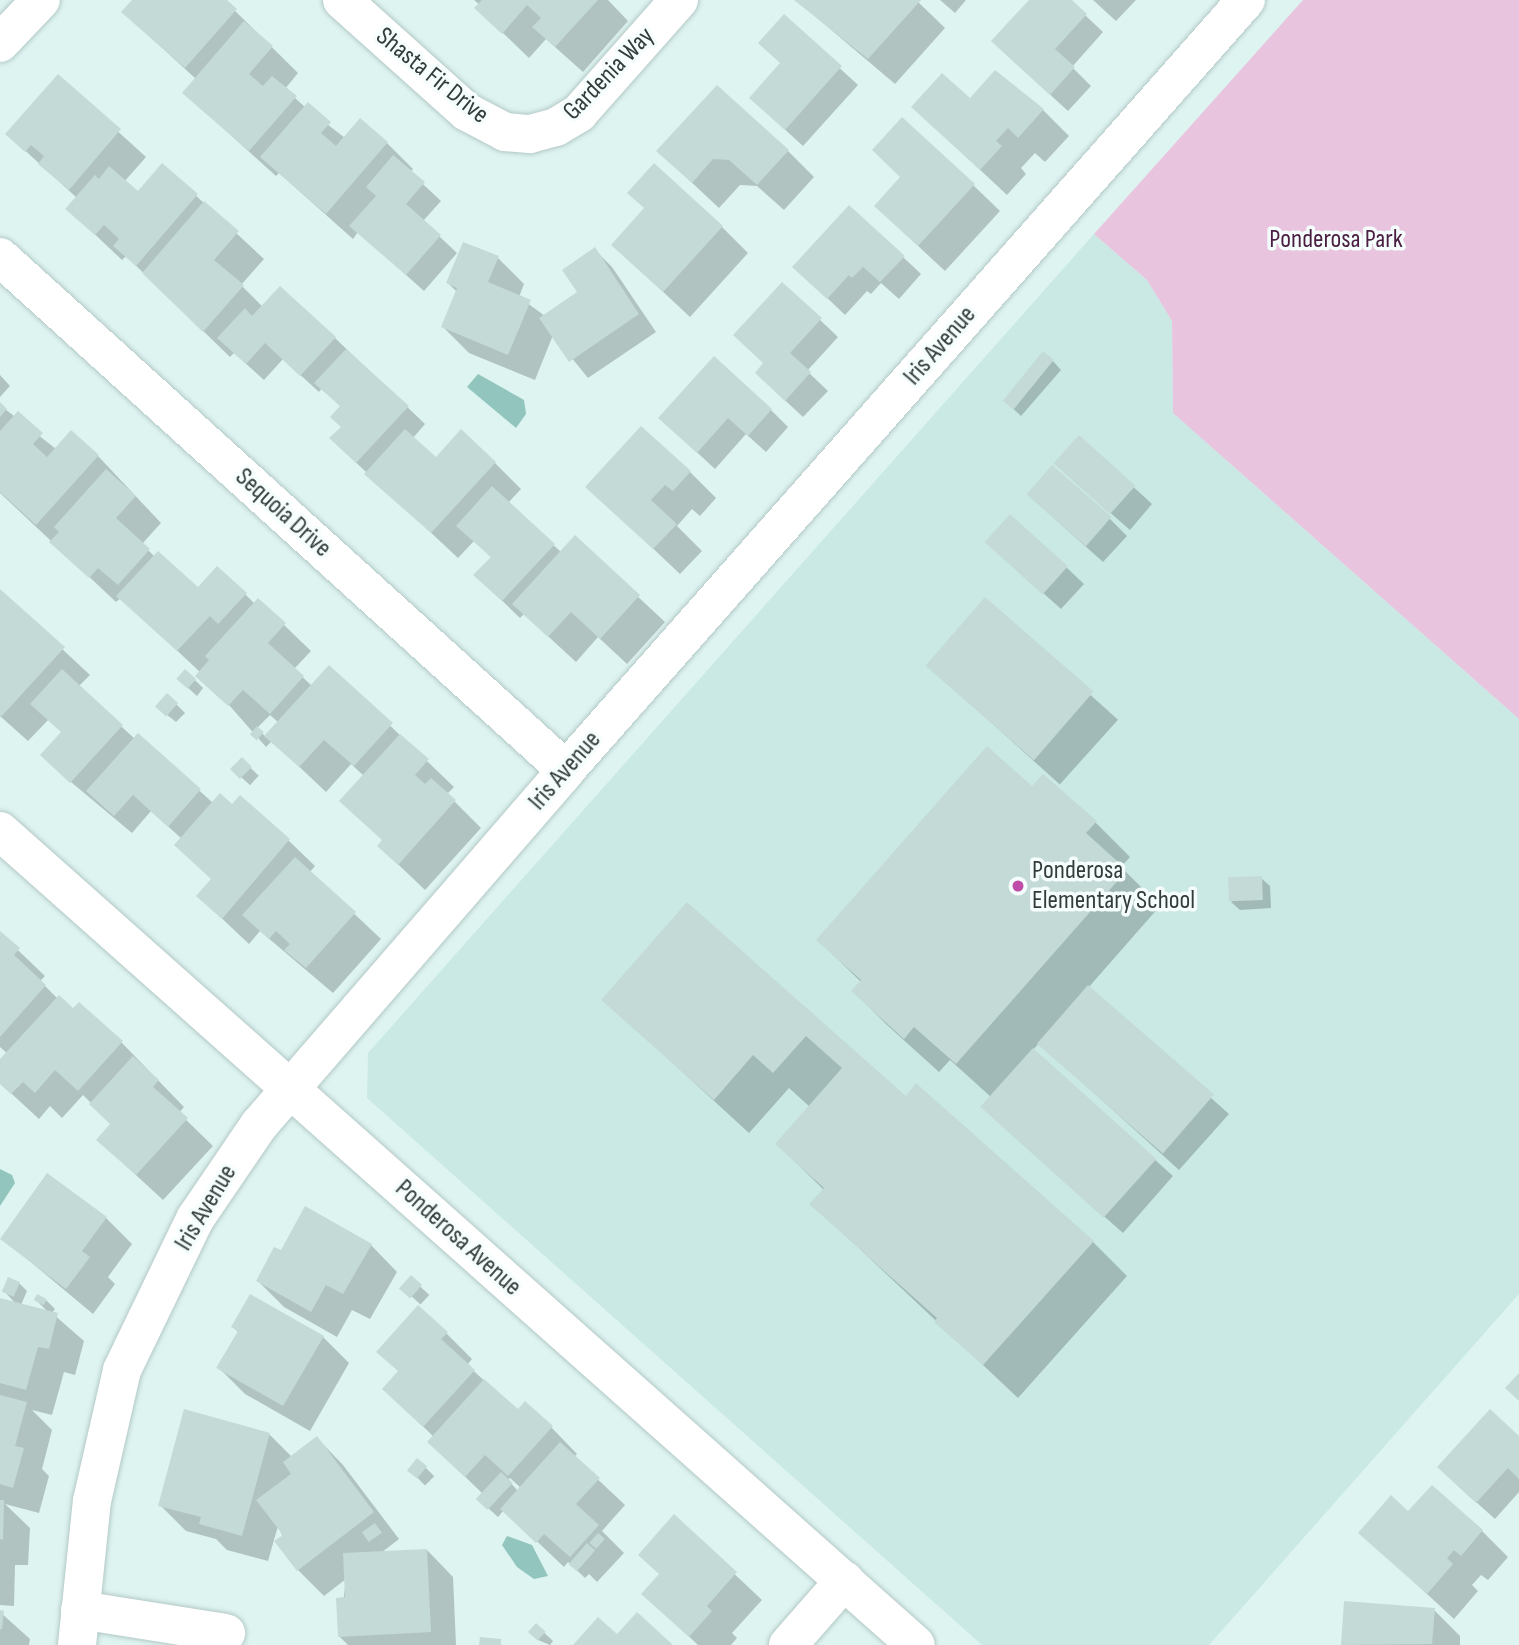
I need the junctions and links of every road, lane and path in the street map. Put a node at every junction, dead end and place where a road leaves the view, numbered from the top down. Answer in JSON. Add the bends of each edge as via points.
{"nodes":[{"id":1,"x":41,"y":0,"type":"edge"},
{"id":2,"x":342,"y":0,"type":"edge"},
{"id":3,"x":679,"y":0,"type":"edge"},
{"id":4,"x":1246,"y":0,"type":"edge"},
{"id":5,"x":0,"y":43,"type":"edge"},
{"id":6,"x":530,"y":134,"type":"joint"},
{"id":7,"x":0,"y":257,"type":"edge"},
{"id":8,"x":566,"y":770,"type":"junction"},
{"id":9,"x":0,"y":831,"type":"edge"},
{"id":10,"x":288,"y":1089,"type":"junction"},
{"id":11,"x":845,"y":1580,"type":"junction"},
{"id":12,"x":79,"y":1628,"type":"edge"},
{"id":13,"x":226,"y":1633,"type":"dead end"},
{"id":14,"x":788,"y":1645,"type":"edge"},
{"id":15,"x":916,"y":1645,"type":"edge"}],
"edges":[{"from":1,"to":5,"type":"street"},
{"from":2,"to":6,"type":"street","name":"Shasta Fir Drive","via":[[467,112],[505,132]]},
{"from":3,"to":6,"type":"street","name":"Gardenia Way","via":[[579,113],[556,127]]},
{"from":4,"to":8,"type":"street","name":"Iris Avenue"},
{"from":7,"to":8,"type":"street","name":"Sequoia Drive"},
{"from":8,"to":10,"type":"street","name":"Iris Avenue"},
{"from":9,"to":10,"type":"street","name":"Ponderosa Avenue"},
{"from":10,"to":11,"type":"street","name":"Ponderosa Avenue"},
{"from":10,"to":12,"type":"street","name":"Iris Avenue","via":[[195,1219],[122,1370],[92,1501]]},
{"from":11,"to":14,"type":"street"},
{"from":11,"to":15,"type":"street","name":"Ponderosa Avenue"},
{"from":12,"to":13,"type":"street"}]}
